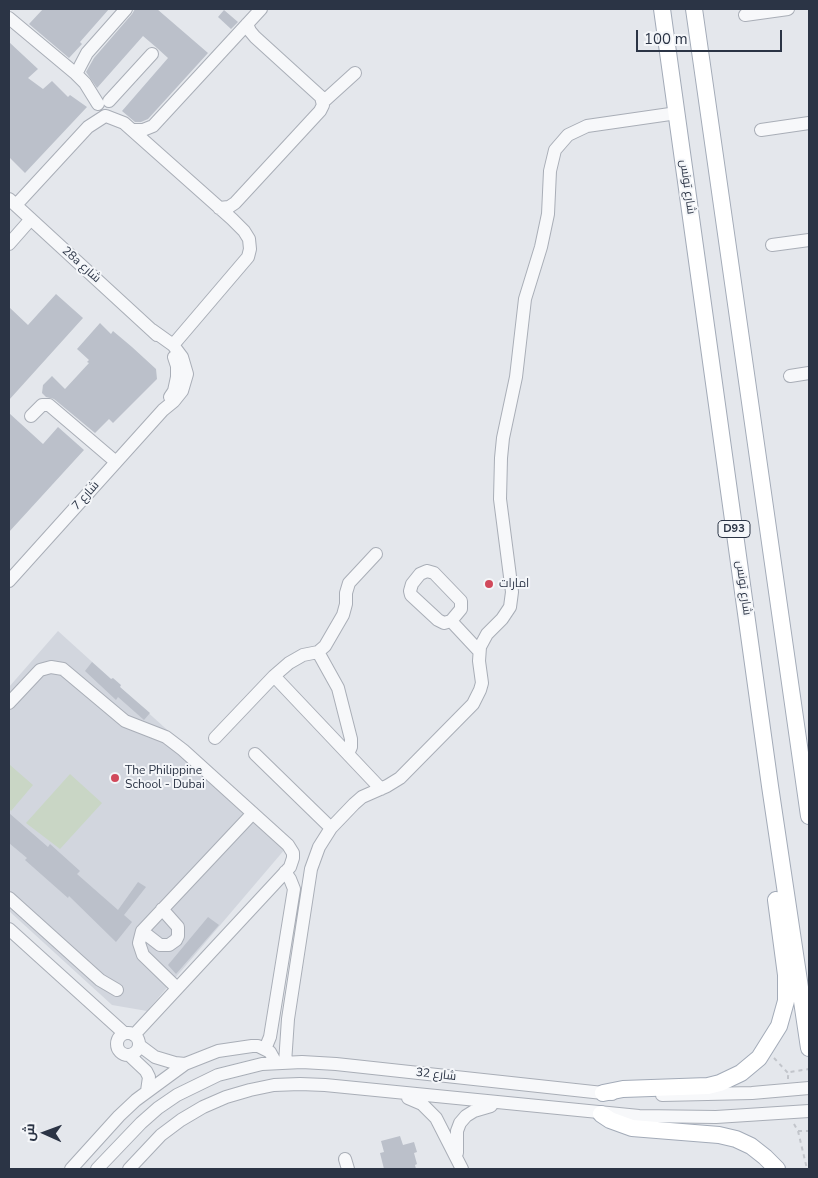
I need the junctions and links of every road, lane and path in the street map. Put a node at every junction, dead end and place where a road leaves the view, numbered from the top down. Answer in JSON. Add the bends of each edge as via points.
{"nodes":[{"id":1,"x":126,"y":9,"type":"edge"},
{"id":2,"x":261,"y":9,"type":"edge"},
{"id":3,"x":662,"y":9,"type":"edge"},
{"id":4,"x":694,"y":9,"type":"edge"},
{"id":5,"x":788,"y":9,"type":"edge"},
{"id":6,"x":745,"y":15,"type":"dead end"},
{"id":7,"x":9,"y":18,"type":"edge"},
{"id":8,"x":247,"y":24,"type":"junction"},
{"id":9,"x":152,"y":54,"type":"dead end"},
{"id":10,"x":355,"y":73,"type":"dead end"},
{"id":11,"x":76,"y":74,"type":"junction"},
{"id":12,"x":323,"y":102,"type":"junction"},
{"id":13,"x":103,"y":110,"type":"junction"},
{"id":14,"x":676,"y":113,"type":"junction"},
{"id":15,"x":809,"y":123,"type":"edge"},
{"id":16,"x":132,"y":130,"type":"junction"},
{"id":17,"x":761,"y":130,"type":"dead end"},
{"id":18,"x":12,"y":202,"type":"edge"},
{"id":19,"x":220,"y":208,"type":"junction"},
{"id":20,"x":31,"y":219,"type":"junction"},
{"id":21,"x":809,"y":240,"type":"edge"},
{"id":22,"x":9,"y":244,"type":"edge"},
{"id":23,"x":772,"y":245,"type":"dead end"},
{"id":24,"x":152,"y":330,"type":"junction"},
{"id":25,"x":173,"y":345,"type":"junction"},
{"id":26,"x":809,"y":373,"type":"edge"},
{"id":27,"x":790,"y":376,"type":"dead end"},
{"id":28,"x":163,"y":410,"type":"junction"},
{"id":29,"x":31,"y":416,"type":"dead end"},
{"id":30,"x":116,"y":462,"type":"junction"},
{"id":31,"x":376,"y":554,"type":"dead end"},
{"id":32,"x":9,"y":581,"type":"edge"},
{"id":33,"x":451,"y":621,"type":"dead end"},
{"id":34,"x":480,"y":651,"type":"junction"},
{"id":35,"x":318,"y":652,"type":"junction"},
{"id":36,"x":274,"y":676,"type":"junction"},
{"id":37,"x":9,"y":703,"type":"edge"},
{"id":38,"x":215,"y":738,"type":"dead end"},
{"id":39,"x":255,"y":754,"type":"dead end"},
{"id":40,"x":348,"y":754,"type":"junction"},
{"id":41,"x":770,"y":786,"type":"junction"},
{"id":42,"x":381,"y":789,"type":"junction"},
{"id":43,"x":253,"y":814,"type":"junction"},
{"id":44,"x":809,"y":816,"type":"edge"},
{"id":45,"x":331,"y":828,"type":"junction"},
{"id":46,"x":285,"y":872,"type":"junction"},
{"id":47,"x":9,"y":898,"type":"edge"},
{"id":48,"x":162,"y":909,"type":"junction"},
{"id":49,"x":9,"y":929,"type":"edge"},
{"id":50,"x":142,"y":931,"type":"junction"},
{"id":51,"x":90,"y":971,"type":"junction"},
{"id":52,"x":74,"y":988,"type":"junction"},
{"id":53,"x":177,"y":988,"type":"junction"},
{"id":54,"x":117,"y":990,"type":"dead end"},
{"id":55,"x":133,"y":1038,"type":"junction"},
{"id":56,"x":766,"y":1048,"type":"junction"},
{"id":57,"x":809,"y":1048,"type":"edge"},
{"id":58,"x":265,"y":1049,"type":"junction"},
{"id":59,"x":129,"y":1055,"type":"junction"},
{"id":60,"x":280,"y":1063,"type":"junction"},
{"id":61,"x":185,"y":1064,"type":"junction"},
{"id":62,"x":789,"y":1074,"type":"dead end"},
{"id":63,"x":809,"y":1088,"type":"edge"},
{"id":64,"x":147,"y":1091,"type":"junction"},
{"id":65,"x":394,"y":1093,"type":"junction"},
{"id":66,"x":603,"y":1093,"type":"junction"},
{"id":67,"x":501,"y":1104,"type":"junction"},
{"id":68,"x":809,"y":1110,"type":"edge"},
{"id":69,"x":600,"y":1114,"type":"junction"},
{"id":70,"x":798,"y":1131,"type":"dead end"},
{"id":71,"x":809,"y":1131,"type":"edge"},
{"id":72,"x":803,"y":1132,"type":"dead end"},
{"id":73,"x":464,"y":1168,"type":"edge"},
{"id":74,"x":71,"y":1169,"type":"edge"},
{"id":75,"x":97,"y":1169,"type":"edge"},
{"id":76,"x":129,"y":1169,"type":"edge"},
{"id":77,"x":777,"y":1169,"type":"edge"},
{"id":78,"x":807,"y":1169,"type":"edge"}],
"edges":[{"from":1,"to":11,"type":"street","via":[[83,58]]},
{"from":2,"to":8,"type":"street"},
{"from":3,"to":14,"type":"main road","name":"شارع تونس","number":"D93"},
{"from":4,"to":44,"type":"main road","number":"D93"},
{"from":5,"to":6,"type":"street"},
{"from":7,"to":11,"type":"street"},
{"from":8,"to":12,"type":"street","via":[[255,37]]},
{"from":8,"to":16,"type":"street","via":[[153,126]]},
{"from":9,"to":13,"type":"street"},
{"from":10,"to":12,"type":"street"},
{"from":11,"to":13,"type":"street"},
{"from":12,"to":19,"type":"street","via":[[320,111],[235,203]]},
{"from":13,"to":16,"type":"street"},
{"from":13,"to":18,"type":"street"},
{"from":14,"to":34,"type":"street","via":[[587,126],[561,142],[551,160],[548,214],[526,299],[501,458],[500,499],[512,600],[506,613],[483,640]]},
{"from":14,"to":41,"type":"main road","name":"شارع تونس","number":"D93"},
{"from":15,"to":17,"type":"street"},
{"from":16,"to":19,"type":"street"},
{"from":18,"to":20,"type":"street","name":"28a شارع"},
{"from":19,"to":25,"type":"street","via":[[247,235],[249,254]]},
{"from":20,"to":22,"type":"street"},
{"from":20,"to":24,"type":"street","name":"28a شارع"},
{"from":21,"to":23,"type":"street"},
{"from":24,"to":25,"type":"street","name":"28a شارع"},
{"from":24,"to":28,"type":"street","name":"28a شارع","via":[[168,348],[177,366],[176,384]]},
{"from":25,"to":28,"type":"street","name":"28a شارع","via":[[185,362],[186,380],[179,396]]},
{"from":26,"to":27,"type":"street"},
{"from":28,"to":30,"type":"street","name":"شارع 7"},
{"from":29,"to":30,"type":"street","via":[[42,405],[49,405]]},
{"from":30,"to":32,"type":"street","name":"شارع 7"},
{"from":31,"to":35,"type":"street","via":[[349,583],[344,615]]},
{"from":33,"to":34,"type":"street"},
{"from":34,"to":42,"type":"street","via":[[482,683],[473,704],[400,778]]},
{"from":35,"to":36,"type":"street","via":[[293,660]]},
{"from":35,"to":40,"type":"street","via":[[338,688],[352,743]]},
{"from":36,"to":38,"type":"street"},
{"from":36,"to":40,"type":"street"},
{"from":37,"to":43,"type":"street","via":[[40,670],[51,667],[63,669],[125,721],[175,744]]},
{"from":39,"to":45,"type":"street"},
{"from":40,"to":42,"type":"street"},
{"from":41,"to":56,"type":"main road","via":[[768,842],[787,988],[784,1014]]},
{"from":41,"to":57,"type":"main road","name":"شارع تونس","number":"D93"},
{"from":42,"to":45,"type":"street","via":[[354,804]]},
{"from":43,"to":46,"type":"street","via":[[291,849],[292,863]]},
{"from":43,"to":48,"type":"street"},
{"from":45,"to":60,"type":"street","via":[[318,847],[311,869]]},
{"from":46,"to":53,"type":"street"},
{"from":46,"to":58,"type":"street","via":[[294,889],[270,1037]]},
{"from":47,"to":51,"type":"street"},
{"from":48,"to":50,"type":"street"},
{"from":48,"to":50,"type":"street","via":[[178,927],[176,940],[169,945],[160,945]]},
{"from":49,"to":52,"type":"street"},
{"from":50,"to":53,"type":"street","via":[[139,943],[143,955]]},
{"from":51,"to":52,"type":"street"},
{"from":51,"to":54,"type":"street"},
{"from":52,"to":55,"type":"street"},
{"from":53,"to":55,"type":"street"},
{"from":55,"to":59,"type":"street","via":[[136,1052]]},
{"from":55,"to":59,"type":"street","via":[[118,1038],[117,1046],[121,1053]]},
{"from":55,"to":61,"type":"street","via":[[155,1057]]},
{"from":56,"to":62,"type":"path"},
{"from":56,"to":66,"type":"main road","via":[[750,1066],[720,1083],[698,1088]]},
{"from":58,"to":60,"type":"street"},
{"from":58,"to":61,"type":"street","via":[[258,1046],[235,1048],[201,1056]]},
{"from":59,"to":64,"type":"street","via":[[146,1071],[149,1077]]},
{"from":60,"to":66,"type":"street","name":"شارع 32","via":[[336,1064]]},
{"from":60,"to":75,"type":"street","name":"شارع 32","via":[[218,1075],[177,1095],[140,1123]]},
{"from":61,"to":64,"type":"street"},
{"from":63,"to":66,"type":"street","name":"شارع 32","via":[[715,1095]]},
{"from":64,"to":74,"type":"street","via":[[118,1116]]},
{"from":65,"to":67,"type":"street","name":"شارع 32"},
{"from":65,"to":73,"type":"street","via":[[430,1110]]},
{"from":65,"to":76,"type":"street","name":"شارع 32","via":[[300,1084],[250,1090],[203,1107],[181,1120],[161,1135]]},
{"from":67,"to":69,"type":"street","name":"شارع 32"},
{"from":67,"to":73,"type":"street","via":[[474,1111],[460,1122],[456,1140]]},
{"from":68,"to":69,"type":"street","name":"شارع 32","via":[[716,1117]]},
{"from":69,"to":77,"type":"main road","via":[[632,1128],[736,1139],[765,1156]]},
{"from":70,"to":78,"type":"path"},
{"from":71,"to":72,"type":"path"}]}
